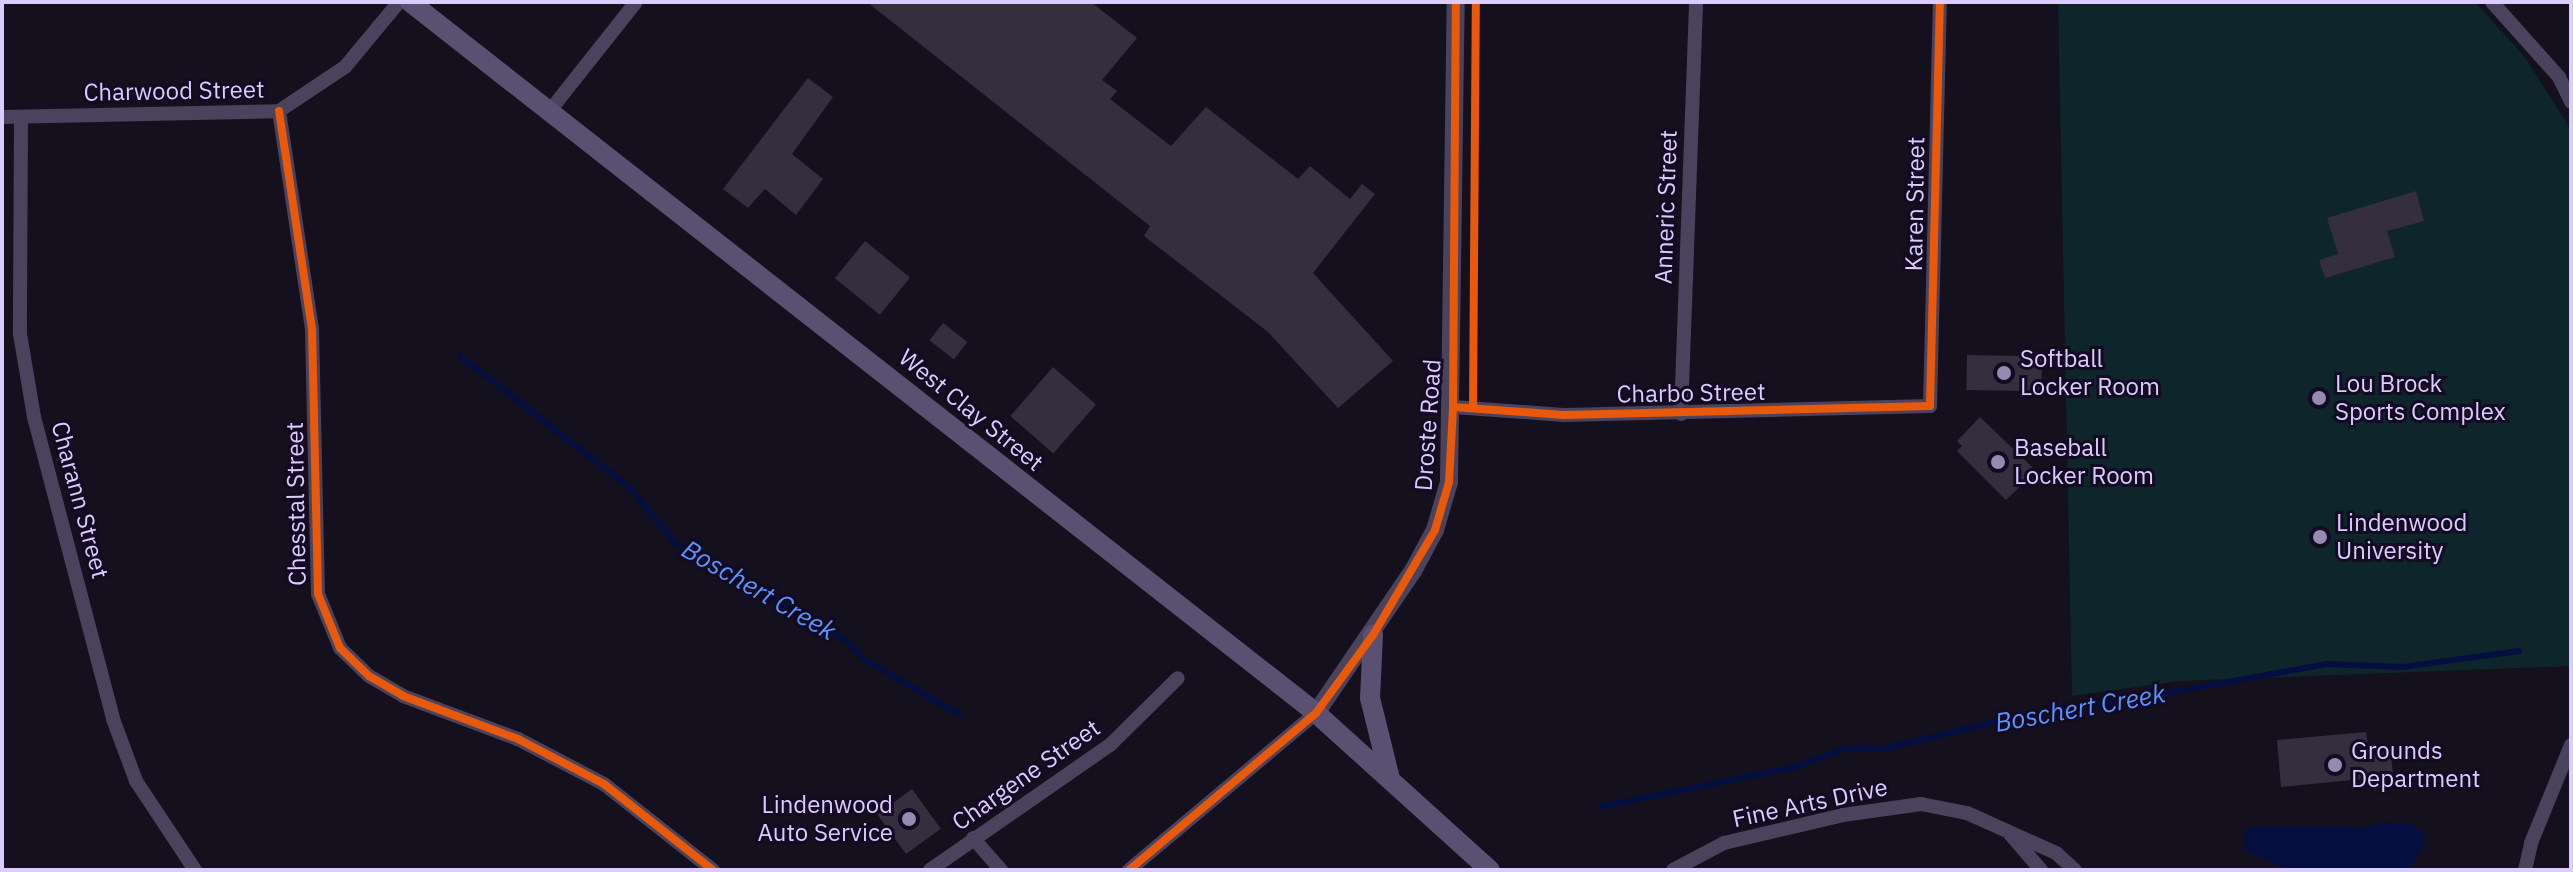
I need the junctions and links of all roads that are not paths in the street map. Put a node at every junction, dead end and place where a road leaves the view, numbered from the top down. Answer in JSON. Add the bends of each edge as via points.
{"nodes":[{"id":1,"x":399,"y":2,"type":"edge"},
{"id":2,"x":410,"y":2,"type":"edge"},
{"id":3,"x":636,"y":2,"type":"edge"},
{"id":4,"x":1456,"y":2,"type":"edge"},
{"id":5,"x":1696,"y":2,"type":"edge"},
{"id":6,"x":1940,"y":2,"type":"edge"},
{"id":7,"x":2492,"y":2,"type":"edge"},
{"id":8,"x":2571,"y":102,"type":"edge"},
{"id":9,"x":552,"y":108,"type":"junction"},
{"id":10,"x":279,"y":111,"type":"junction"},
{"id":11,"x":2,"y":117,"type":"edge"},
{"id":12,"x":21,"y":117,"type":"junction"},
{"id":13,"x":1930,"y":406,"type":"joint"},
{"id":14,"x":1453,"y":407,"type":"junction"},
{"id":15,"x":1681,"y":414,"type":"junction"},
{"id":16,"x":1373,"y":635,"type":"junction"},
{"id":17,"x":1178,"y":678,"type":"dead end"},
{"id":18,"x":1316,"y":713,"type":"junction"},
{"id":19,"x":2571,"y":745,"type":"edge"},
{"id":20,"x":1390,"y":779,"type":"junction"},
{"id":21,"x":2007,"y":831,"type":"junction"},
{"id":22,"x":973,"y":838,"type":"junction"},
{"id":23,"x":195,"y":870,"type":"edge"},
{"id":24,"x":713,"y":870,"type":"edge"},
{"id":25,"x":930,"y":870,"type":"edge"},
{"id":26,"x":1001,"y":870,"type":"edge"},
{"id":27,"x":1129,"y":870,"type":"edge"},
{"id":28,"x":1490,"y":870,"type":"edge"},
{"id":29,"x":1673,"y":870,"type":"edge"},
{"id":30,"x":2041,"y":870,"type":"edge"},
{"id":31,"x":2075,"y":870,"type":"edge"},
{"id":32,"x":2525,"y":870,"type":"edge"}],
"edges":[{"from":1,"to":10,"type":"street","name":"Charwood Street","via":[[345,67]]},
{"from":2,"to":9,"type":"main road","name":"West Clay Street"},
{"from":3,"to":9,"type":"street"},
{"from":4,"to":14,"type":"street","name":"Droste Road"},
{"from":5,"to":15,"type":"street","name":"Anneric Street"},
{"from":6,"to":13,"type":"street","name":"Karen Street"},
{"from":7,"to":8,"type":"street","via":[[2559,77]]},
{"from":9,"to":18,"type":"main road","name":"West Clay Street","via":[[1088,538]]},
{"from":10,"to":12,"type":"street","name":"Charwood Street"},
{"from":10,"to":24,"type":"street","name":"Chesstal Street","via":[[312,329],[318,594],[340,648],[369,676],[403,696],[518,739],[604,784]]},
{"from":11,"to":12,"type":"street","name":"Charwood Street"},
{"from":12,"to":23,"type":"street","name":"Charann Street","via":[[20,334],[34,417],[122,744],[136,781]]},
{"from":13,"to":15,"type":"street","name":"Charbo Street"},
{"from":14,"to":15,"type":"street","name":"Charbo Street","via":[[1564,415]]},
{"from":14,"to":16,"type":"street","name":"Droste Road","via":[[1449,482],[1435,530]]},
{"from":16,"to":18,"type":"street","name":"Droste Road"},
{"from":16,"to":20,"type":"main road","via":[[1370,698]]},
{"from":17,"to":22,"type":"street","name":"Chargene Street","via":[[1110,745]]},
{"from":18,"to":20,"type":"main road","name":"West Clay Street"},
{"from":18,"to":27,"type":"street","name":"Droste Road"},
{"from":19,"to":32,"type":"street"},
{"from":20,"to":28,"type":"main road","name":"West Clay Street"},
{"from":21,"to":29,"type":"street","name":"Fine Arts Drive","via":[[1967,813],[1921,804],[1843,815],[1724,843]]},
{"from":21,"to":30,"type":"street","name":"Fine Arts Drive"},
{"from":21,"to":31,"type":"street","name":"Fine Arts Drive","via":[[2056,853]]},
{"from":22,"to":25,"type":"street","name":"Chargene Street"},
{"from":22,"to":26,"type":"street"}]}
